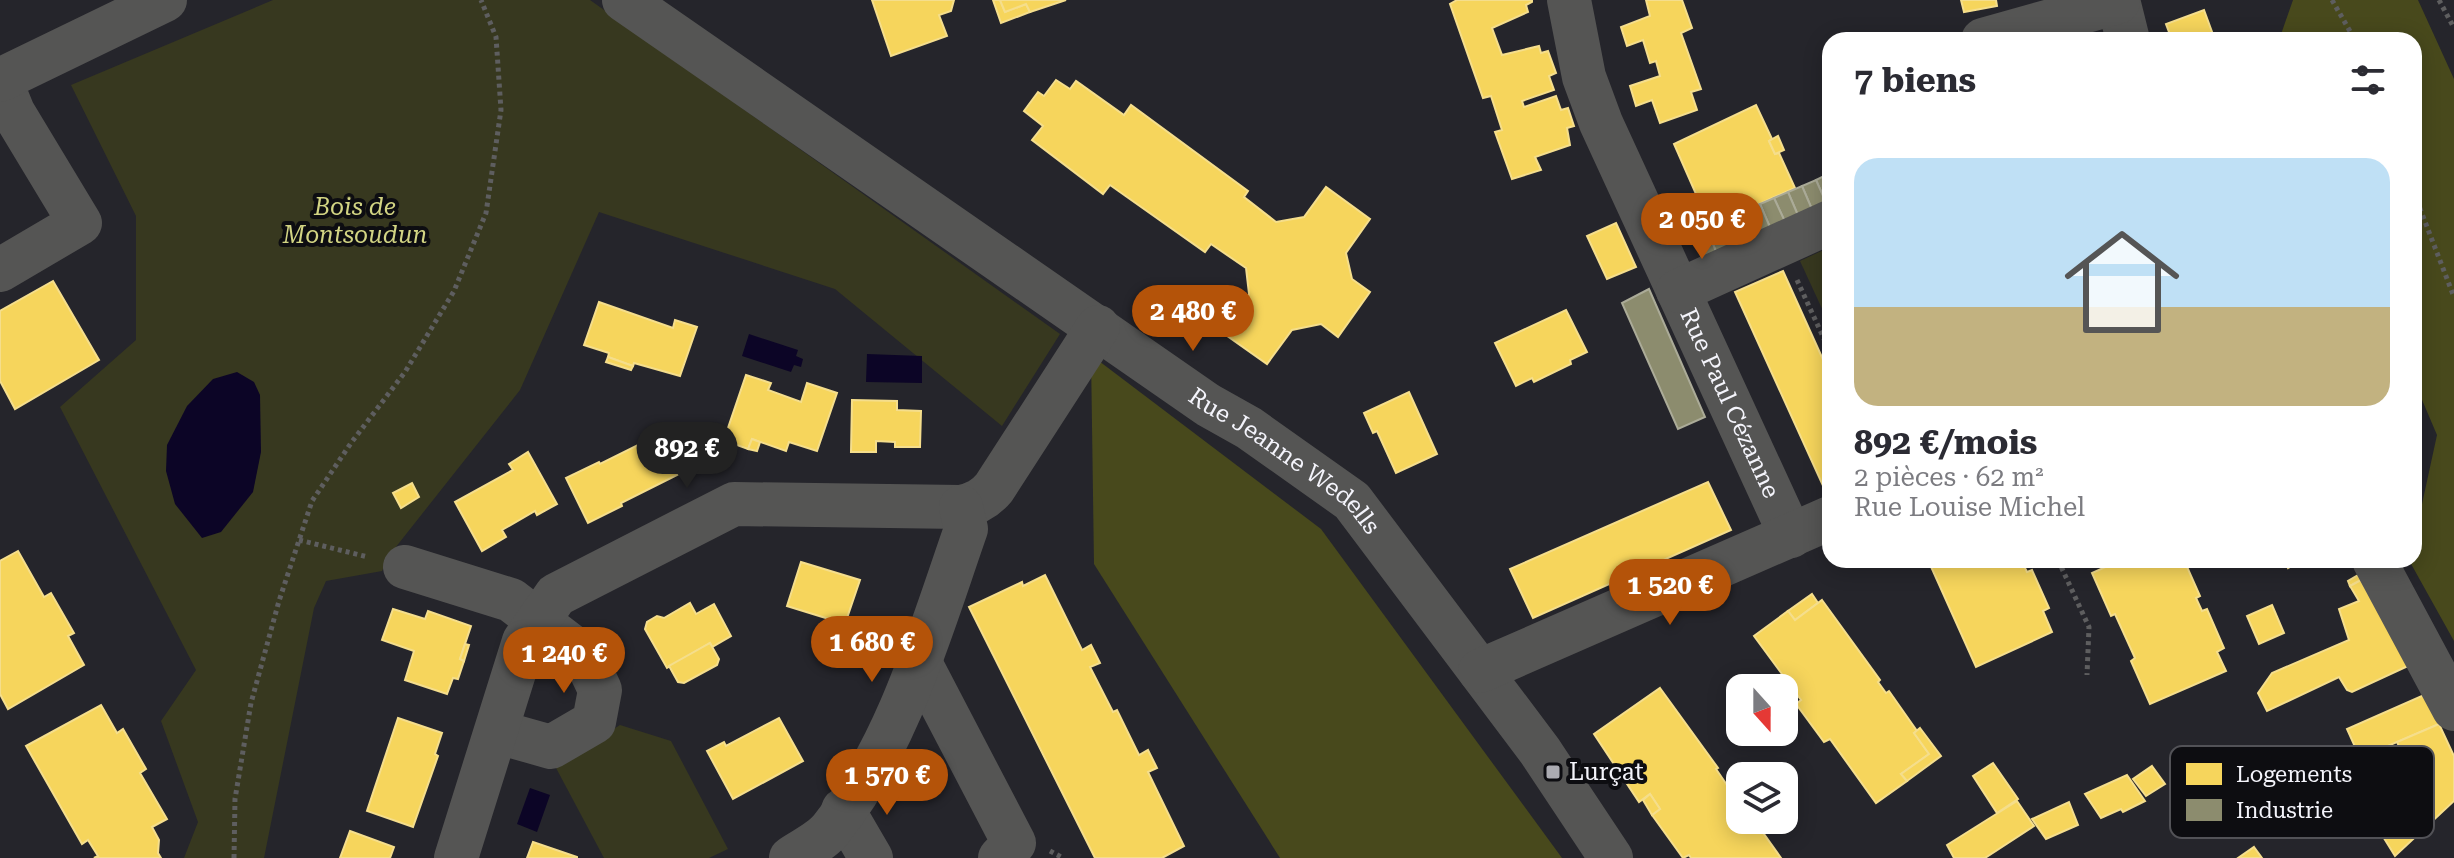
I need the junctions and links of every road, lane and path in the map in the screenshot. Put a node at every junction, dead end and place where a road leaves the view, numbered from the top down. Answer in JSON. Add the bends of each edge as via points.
{"nodes":[{"id":1,"x":165,"y":0,"type":"edge"},
{"id":2,"x":481,"y":0,"type":"edge"},
{"id":3,"x":624,"y":0,"type":"edge"},
{"id":4,"x":1569,"y":0,"type":"edge"},
{"id":5,"x":2332,"y":0,"type":"edge"},
{"id":6,"x":2439,"y":0,"type":"edge"},
{"id":7,"x":2121,"y":14,"type":"edge"},
{"id":8,"x":2454,"y":28,"type":"edge"},
{"id":9,"x":2025,"y":32,"type":"edge"},
{"id":10,"x":2350,"y":32,"type":"edge"},
{"id":11,"x":0,"y":80,"type":"edge"},
{"id":12,"x":2422,"y":214,"type":"edge"},
{"id":13,"x":1822,"y":226,"type":"edge"},
{"id":14,"x":1781,"y":244,"type":"junction"},
{"id":15,"x":0,"y":270,"type":"edge"},
{"id":16,"x":1678,"y":291,"type":"junction"},
{"id":17,"x":2454,"y":297,"type":"edge"},
{"id":18,"x":1098,"y":327,"type":"junction"},
{"id":19,"x":1822,"y":334,"type":"edge"},
{"id":20,"x":961,"y":507,"type":"junction"},
{"id":21,"x":1822,"y":522,"type":"edge"},
{"id":22,"x":1791,"y":536,"type":"junction"},
{"id":23,"x":299,"y":540,"type":"junction"},
{"id":24,"x":405,"y":567,"type":"joint"},
{"id":25,"x":2062,"y":568,"type":"edge"},
{"id":26,"x":2378,"y":568,"type":"edge"},
{"id":27,"x":537,"y":622,"type":"junction"},
{"id":28,"x":919,"y":661,"type":"junction"},
{"id":29,"x":1480,"y":671,"type":"junction"},
{"id":30,"x":2087,"y":675,"type":"dead end"},
{"id":31,"x":2454,"y":709,"type":"edge"},
{"id":32,"x":498,"y":732,"type":"junction"},
{"id":33,"x":843,"y":810,"type":"junction"},
{"id":34,"x":234,"y":858,"type":"edge"},
{"id":35,"x":456,"y":858,"type":"edge"},
{"id":36,"x":791,"y":858,"type":"edge"},
{"id":37,"x":871,"y":858,"type":"edge"},
{"id":38,"x":1000,"y":858,"type":"edge"},
{"id":39,"x":1611,"y":858,"type":"edge"}],
"edges":[{"from":1,"to":11,"type":"street"},
{"from":2,"to":23,"type":"path","via":[[496,37],[501,110],[486,213],[454,291],[405,372],[312,501]]},
{"from":3,"to":18,"type":"street","name":"Rue Jeanne Wedells"},
{"from":4,"to":16,"type":"street","name":"Rue Paul Cézanne","via":[[1584,77],[1601,123]]},
{"from":5,"to":10,"type":"path"},
{"from":6,"to":8,"type":"path"},
{"from":7,"to":9,"type":"street"},
{"from":11,"to":15,"type":"street","via":[[13,112],[80,223]]},
{"from":12,"to":17,"type":"path"},
{"from":13,"to":14,"type":"street"},
{"from":14,"to":16,"type":"street"},
{"from":14,"to":19,"type":"path"},
{"from":16,"to":22,"type":"street","name":"Rue Paul Cézanne"},
{"from":18,"to":20,"type":"street","via":[[994,488]]},
{"from":18,"to":29,"type":"street","name":"Rue Jeanne Wedells","via":[[1352,501]]},
{"from":20,"to":27,"type":"street","via":[[734,504],[556,595]]},
{"from":20,"to":28,"type":"street","via":[[966,529]]},
{"from":21,"to":22,"type":"street"},
{"from":22,"to":29,"type":"street"},
{"from":23,"to":24,"type":"path"},
{"from":23,"to":34,"type":"path","via":[[251,703],[235,799]]},
{"from":24,"to":27,"type":"street","via":[[511,600]]},
{"from":25,"to":30,"type":"path","via":[[2089,627]]},
{"from":26,"to":31,"type":"street"},
{"from":27,"to":32,"type":"street","via":[[524,641]]},
{"from":27,"to":32,"type":"street","via":[[584,656],[600,690],[594,722],[551,747]]},
{"from":28,"to":33,"type":"street","via":[[876,759]]},
{"from":28,"to":38,"type":"street","via":[[1014,843]]},
{"from":29,"to":39,"type":"street","name":"Rue Jeanne Wedells"},
{"from":32,"to":35,"type":"street"},
{"from":33,"to":36,"type":"street","via":[[829,832]]},
{"from":33,"to":37,"type":"street"}]}
